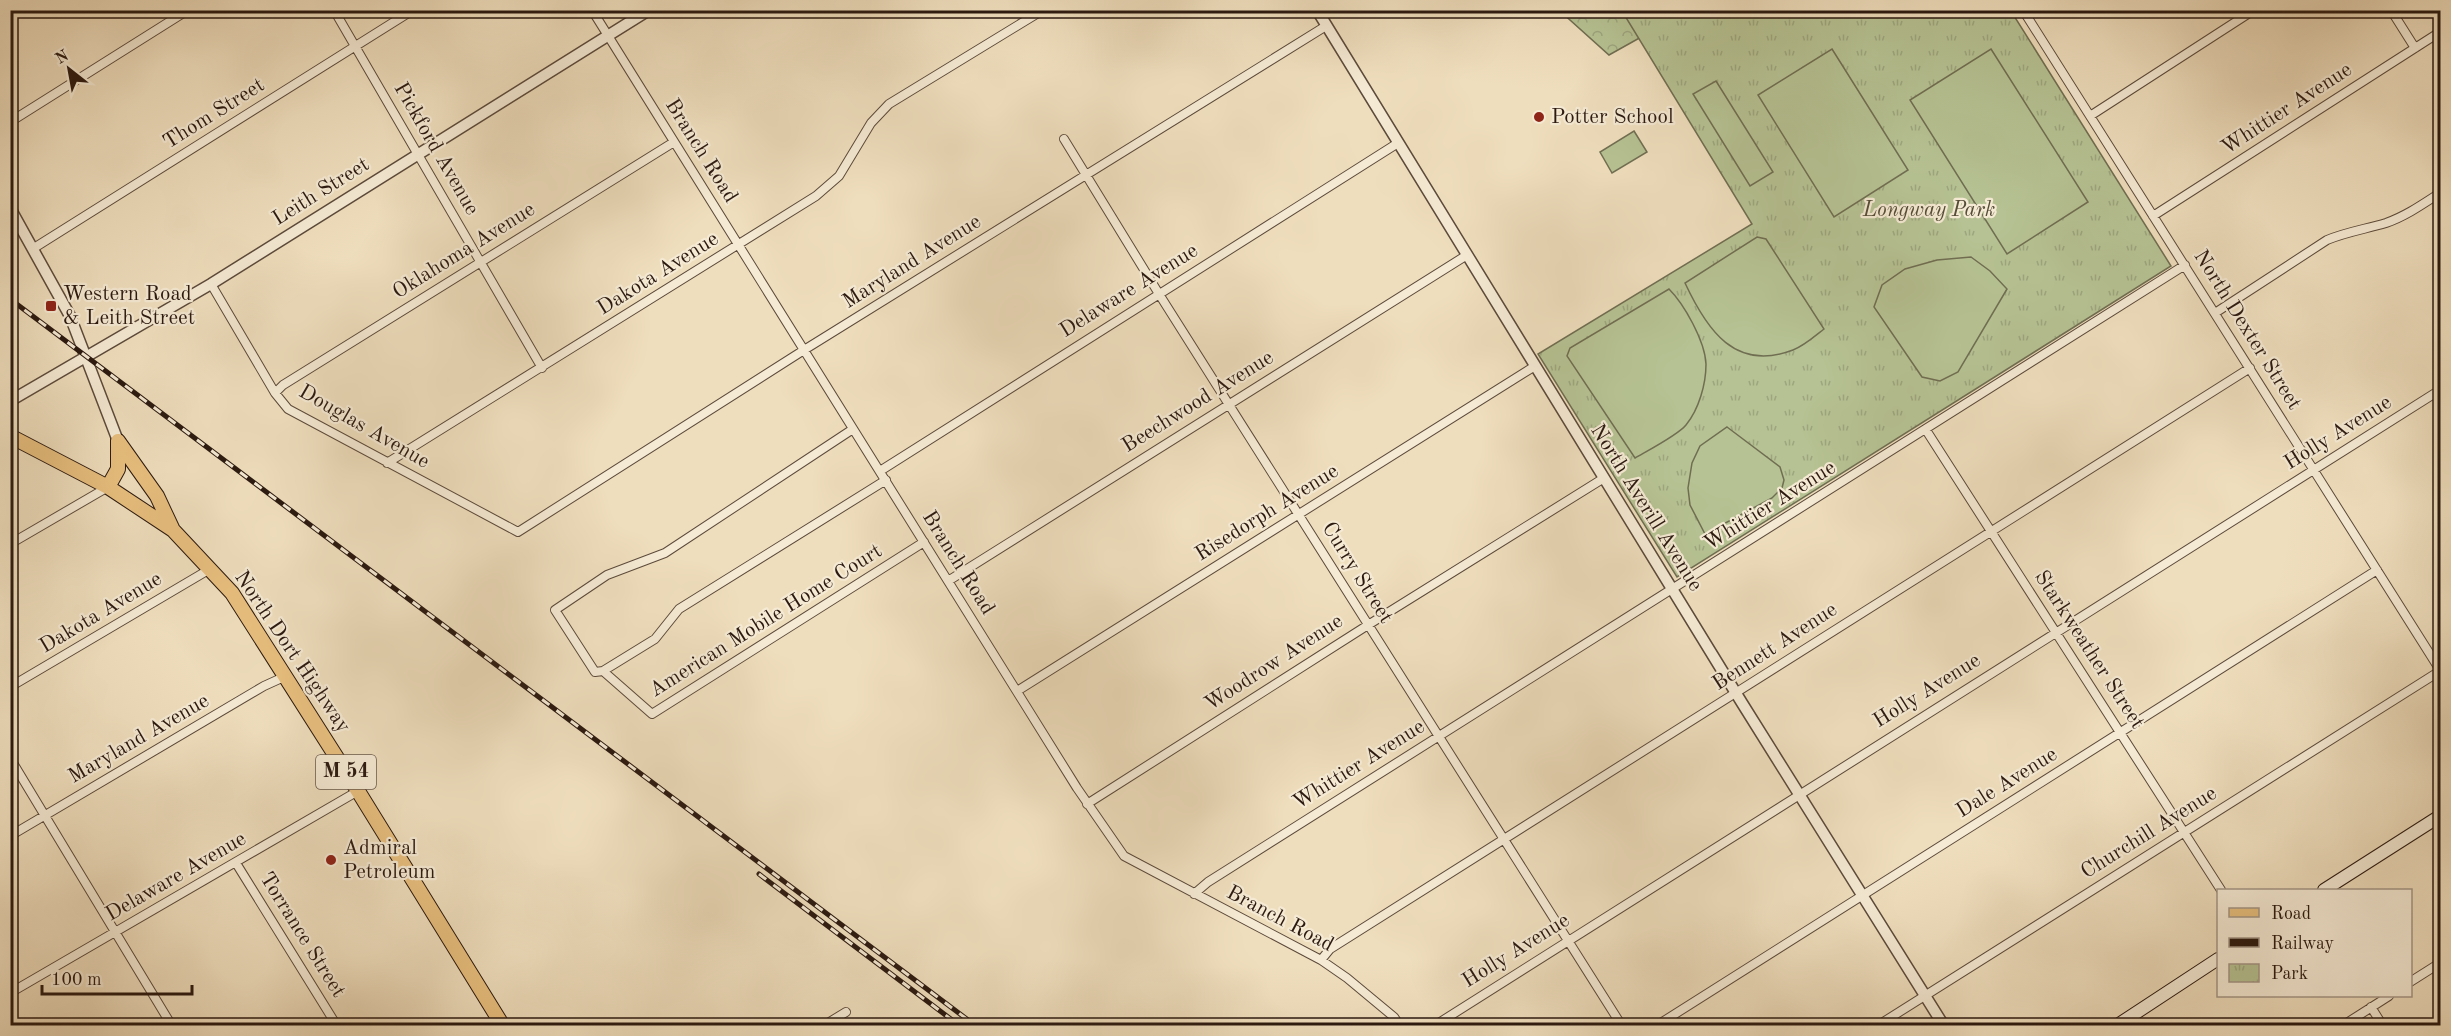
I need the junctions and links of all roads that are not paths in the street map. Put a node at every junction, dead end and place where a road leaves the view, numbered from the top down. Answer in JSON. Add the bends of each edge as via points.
{"nodes":[{"id":1,"x":188,"y":10,"type":"edge"},
{"id":2,"x":334,"y":10,"type":"edge"},
{"id":3,"x":413,"y":10,"type":"edge"},
{"id":4,"x":592,"y":10,"type":"edge"},
{"id":5,"x":649,"y":10,"type":"edge"},
{"id":6,"x":1043,"y":10,"type":"edge"},
{"id":7,"x":1317,"y":10,"type":"edge"},
{"id":8,"x":2254,"y":10,"type":"edge"},
{"id":9,"x":2391,"y":10,"type":"edge"},
{"id":10,"x":2027,"y":12,"type":"edge"},
{"id":11,"x":1326,"y":26,"type":"junction"},
{"id":12,"x":2440,"y":32,"type":"edge"},
{"id":13,"x":608,"y":36,"type":"junction"},
{"id":14,"x":355,"y":46,"type":"junction"},
{"id":15,"x":2415,"y":48,"type":"junction"},
{"id":16,"x":2090,"y":116,"type":"junction"},
{"id":17,"x":10,"y":122,"type":"edge"},
{"id":18,"x":1064,"y":139,"type":"dead end"},
{"id":19,"x":674,"y":142,"type":"junction"},
{"id":20,"x":1398,"y":143,"type":"junction"},
{"id":21,"x":418,"y":154,"type":"junction"},
{"id":22,"x":1086,"y":176,"type":"junction"},
{"id":23,"x":2440,"y":193,"type":"edge"},
{"id":24,"x":10,"y":208,"type":"edge"},
{"id":25,"x":2153,"y":216,"type":"junction"},
{"id":26,"x":739,"y":245,"type":"junction"},
{"id":27,"x":34,"y":248,"type":"junction"},
{"id":28,"x":1467,"y":255,"type":"junction"},
{"id":29,"x":480,"y":263,"type":"junction"},
{"id":30,"x":2185,"y":265,"type":"junction"},
{"id":31,"x":211,"y":284,"type":"junction"},
{"id":32,"x":1159,"y":294,"type":"junction"},
{"id":33,"x":2215,"y":313,"type":"junction"},
{"id":34,"x":804,"y":350,"type":"junction"},
{"id":35,"x":86,"y":356,"type":"junction"},
{"id":36,"x":1535,"y":366,"type":"junction"},
{"id":37,"x":542,"y":368,"type":"junction"},
{"id":38,"x":2250,"y":368,"type":"junction"},
{"id":39,"x":2440,"y":390,"type":"edge"},
{"id":40,"x":275,"y":393,"type":"junction"},
{"id":41,"x":10,"y":401,"type":"edge"},
{"id":42,"x":1229,"y":404,"type":"junction"},
{"id":43,"x":853,"y":429,"type":"junction"},
{"id":44,"x":1926,"y":430,"type":"junction"},
{"id":45,"x":10,"y":436,"type":"edge"},
{"id":46,"x":118,"y":441,"type":"junction"},
{"id":47,"x":387,"y":463,"type":"junction"},
{"id":48,"x":2314,"y":469,"type":"junction"},
{"id":49,"x":880,"y":471,"type":"junction"},
{"id":50,"x":1604,"y":478,"type":"junction"},
{"id":51,"x":886,"y":480,"type":"junction"},
{"id":52,"x":108,"y":486,"type":"junction"},
{"id":53,"x":1299,"y":514,"type":"junction"},
{"id":54,"x":173,"y":530,"type":"junction"},
{"id":55,"x":1991,"y":531,"type":"junction"},
{"id":56,"x":518,"y":532,"type":"joint"},
{"id":57,"x":924,"y":542,"type":"junction"},
{"id":58,"x":10,"y":544,"type":"edge"},
{"id":59,"x":210,"y":569,"type":"junction"},
{"id":60,"x":2377,"y":570,"type":"junction"},
{"id":61,"x":948,"y":581,"type":"junction"},
{"id":62,"x":1672,"y":588,"type":"junction"},
{"id":63,"x":1368,"y":625,"type":"junction"},
{"id":64,"x":2055,"y":632,"type":"junction"},
{"id":65,"x":2440,"y":670,"type":"edge"},
{"id":66,"x":603,"y":671,"type":"junction"},
{"id":67,"x":286,"y":676,"type":"junction"},
{"id":68,"x":10,"y":687,"type":"edge"},
{"id":69,"x":1017,"y":691,"type":"junction"},
{"id":70,"x":1736,"y":693,"type":"junction"},
{"id":71,"x":2120,"y":733,"type":"junction"},
{"id":72,"x":1439,"y":736,"type":"junction"},
{"id":73,"x":10,"y":758,"type":"edge"},
{"id":74,"x":358,"y":790,"type":"junction"},
{"id":75,"x":1799,"y":794,"type":"junction"},
{"id":76,"x":1087,"y":804,"type":"junction"},
{"id":77,"x":45,"y":815,"type":"junction"},
{"id":78,"x":2440,"y":816,"type":"edge"},
{"id":79,"x":2184,"y":833,"type":"junction"},
{"id":80,"x":10,"y":836,"type":"edge"},
{"id":81,"x":1504,"y":840,"type":"junction"},
{"id":82,"x":236,"y":863,"type":"junction"},
{"id":83,"x":2220,"y":889,"type":"edge"},
{"id":84,"x":2327,"y":889,"type":"edge"},
{"id":85,"x":1194,"y":894,"type":"junction"},
{"id":86,"x":1862,"y":896,"type":"junction"},
{"id":87,"x":115,"y":933,"type":"junction"},
{"id":88,"x":1568,"y":940,"type":"junction"},
{"id":89,"x":1321,"y":960,"type":"junction"},
{"id":90,"x":2217,"y":960,"type":"edge"},
{"id":91,"x":2440,"y":963,"type":"edge"},
{"id":92,"x":2412,"y":981,"type":"edge"},
{"id":93,"x":10,"y":993,"type":"edge"},
{"id":94,"x":1925,"y":995,"type":"junction"},
{"id":95,"x":2387,"y":997,"type":"edge"},
{"id":96,"x":2372,"y":1007,"type":"junction"},
{"id":97,"x":846,"y":1012,"type":"dead end"},
{"id":98,"x":172,"y":1026,"type":"edge"},
{"id":99,"x":337,"y":1026,"type":"edge"},
{"id":100,"x":503,"y":1026,"type":"edge"},
{"id":101,"x":823,"y":1026,"type":"edge"},
{"id":102,"x":1400,"y":1026,"type":"edge"},
{"id":103,"x":1434,"y":1026,"type":"edge"},
{"id":104,"x":1622,"y":1026,"type":"edge"},
{"id":105,"x":1656,"y":1026,"type":"edge"},
{"id":106,"x":1877,"y":1026,"type":"edge"},
{"id":107,"x":1944,"y":1026,"type":"edge"},
{"id":108,"x":2116,"y":1026,"type":"edge"},
{"id":109,"x":2342,"y":1026,"type":"edge"},
{"id":110,"x":2384,"y":1026,"type":"edge"}],
"edges":[{"from":1,"to":17,"type":"street"},
{"from":2,"to":14,"type":"street","name":"Pickford Avenue"},
{"from":3,"to":14,"type":"street","name":"Thom Street"},
{"from":4,"to":13,"type":"street","name":"Branch Road"},
{"from":5,"to":13,"type":"street","name":"Leith Street"},
{"from":6,"to":26,"type":"street","name":"Dakota Avenue","via":[[890,104],[871,123],[839,176],[816,196]]},
{"from":7,"to":11,"type":"street","name":"North Averill Avenue"},
{"from":8,"to":16,"type":"street"},
{"from":9,"to":15,"type":"street"},
{"from":10,"to":16,"type":"street","name":"North Dexter Street"},
{"from":11,"to":20,"type":"street","name":"North Averill Avenue"},
{"from":11,"to":22,"type":"street","name":"Maryland Avenue"},
{"from":12,"to":15,"type":"street","name":"Whittier Avenue"},
{"from":13,"to":19,"type":"street","name":"Branch Road"},
{"from":13,"to":21,"type":"street","name":"Leith Street"},
{"from":14,"to":21,"type":"street","name":"Pickford Avenue"},
{"from":14,"to":27,"type":"street","name":"Thom Street"},
{"from":15,"to":25,"type":"street","name":"Whittier Avenue"},
{"from":16,"to":25,"type":"street","name":"North Dexter Street"},
{"from":18,"to":22,"type":"street","name":"Curry Street"},
{"from":19,"to":26,"type":"street","name":"Branch Road"},
{"from":19,"to":29,"type":"street","name":"Oklahoma Avenue"},
{"from":20,"to":28,"type":"street","name":"North Averill Avenue"},
{"from":20,"to":32,"type":"street","name":"Delaware Avenue"},
{"from":21,"to":29,"type":"street","name":"Pickford Avenue"},
{"from":21,"to":31,"type":"street","name":"Leith Street"},
{"from":22,"to":32,"type":"street","name":"Curry Street"},
{"from":22,"to":34,"type":"street","name":"Maryland Avenue"},
{"from":23,"to":33,"type":"street","via":[[2386,223],[2327,240]]},
{"from":24,"to":27,"type":"street"},
{"from":25,"to":30,"type":"street","name":"North Dexter Street"},
{"from":26,"to":34,"type":"street","name":"Branch Road"},
{"from":26,"to":37,"type":"street","name":"Dakota Avenue"},
{"from":27,"to":35,"type":"street"},
{"from":28,"to":36,"type":"street","name":"North Averill Avenue"},
{"from":28,"to":42,"type":"street","name":"Beechwood Avenue"},
{"from":29,"to":37,"type":"street","name":"Pickford Avenue"},
{"from":29,"to":40,"type":"street","name":"Oklahoma Avenue"},
{"from":30,"to":33,"type":"street","name":"North Dexter Street"},
{"from":30,"to":44,"type":"street","name":"Whittier Avenue"},
{"from":31,"to":35,"type":"street","name":"Leith Street"},
{"from":31,"to":40,"type":"street","name":"Douglas Avenue"},
{"from":32,"to":42,"type":"street","name":"Curry Street"},
{"from":32,"to":49,"type":"street","name":"Delaware Avenue"},
{"from":33,"to":38,"type":"street","name":"North Dexter Street"},
{"from":34,"to":43,"type":"street","name":"Branch Road"},
{"from":34,"to":56,"type":"street","name":"Maryland Avenue"},
{"from":35,"to":41,"type":"street","name":"Leith Street"},
{"from":35,"to":46,"type":"street"},
{"from":36,"to":50,"type":"street","name":"North Averill Avenue"},
{"from":36,"to":53,"type":"street","name":"Risedorph Avenue"},
{"from":37,"to":47,"type":"street","name":"Dakota Avenue"},
{"from":38,"to":48,"type":"street","name":"North Dexter Street"},
{"from":38,"to":55,"type":"street","name":"Bennett Avenue"},
{"from":39,"to":48,"type":"street","name":"Holly Avenue"},
{"from":40,"to":47,"type":"street","name":"Douglas Avenue","via":[[288,409]]},
{"from":42,"to":53,"type":"street","name":"Curry Street"},
{"from":42,"to":61,"type":"street","name":"Beechwood Avenue"},
{"from":43,"to":49,"type":"street","name":"Branch Road"},
{"from":43,"to":66,"type":"street","name":"American Mobile Home Court","via":[[665,553],[607,575],[555,610],[595,672]]},
{"from":44,"to":55,"type":"street","name":"Starkweather Street"},
{"from":44,"to":62,"type":"street","name":"Whittier Avenue"},
{"from":45,"to":52,"type":"main road","name":"North Dort Highway","number":"M 54"},
{"from":46,"to":52,"type":"main road","via":[[118,469]]},
{"from":46,"to":54,"type":"main road","via":[[157,496]]},
{"from":47,"to":56,"type":"street","name":"Douglas Avenue"},
{"from":48,"to":60,"type":"street","name":"North Dexter Street"},
{"from":48,"to":64,"type":"street","name":"Holly Avenue"},
{"from":49,"to":51,"type":"street","name":"Branch Road"},
{"from":50,"to":62,"type":"street","name":"North Averill Avenue"},
{"from":50,"to":63,"type":"street","name":"Woodrow Avenue"},
{"from":51,"to":57,"type":"street","name":"Branch Road"},
{"from":51,"to":66,"type":"street","name":"American Mobile Home Court","via":[[679,609],[655,639]]},
{"from":52,"to":54,"type":"main road","name":"North Dort Highway","number":"M 54"},
{"from":52,"to":58,"type":"street"},
{"from":53,"to":63,"type":"street","name":"Curry Street"},
{"from":53,"to":69,"type":"street","name":"Risedorph Avenue"},
{"from":54,"to":59,"type":"main road","name":"North Dort Highway","number":"M 54"},
{"from":55,"to":64,"type":"street","name":"Starkweather Street"},
{"from":55,"to":70,"type":"street","name":"Bennett Avenue"},
{"from":57,"to":61,"type":"street","name":"Branch Road"},
{"from":57,"to":66,"type":"street","name":"American Mobile Home Court","via":[[652,714]]},
{"from":59,"to":67,"type":"main road","name":"North Dort Highway","number":"M 54","via":[[232,593]]},
{"from":59,"to":68,"type":"street","name":"Dakota Avenue"},
{"from":60,"to":65,"type":"street","name":"North Dexter Street"},
{"from":60,"to":71,"type":"street","name":"Dale Avenue"},
{"from":61,"to":69,"type":"street","name":"Branch Road"},
{"from":62,"to":70,"type":"street","name":"North Averill Avenue"},
{"from":62,"to":72,"type":"street","name":"Whittier Avenue"},
{"from":63,"to":72,"type":"street","name":"Curry Street"},
{"from":63,"to":76,"type":"street","name":"Woodrow Avenue"},
{"from":64,"to":71,"type":"street","name":"Starkweather Street"},
{"from":64,"to":75,"type":"street","name":"Holly Avenue"},
{"from":65,"to":79,"type":"street","name":"Churchill Avenue"},
{"from":67,"to":74,"type":"main road","name":"North Dort Highway","number":"M 54"},
{"from":67,"to":77,"type":"street","name":"Maryland Avenue"},
{"from":69,"to":76,"type":"street","name":"Branch Road"},
{"from":70,"to":75,"type":"street","name":"North Averill Avenue"},
{"from":70,"to":81,"type":"street","name":"Bennett Avenue"},
{"from":71,"to":79,"type":"street","name":"Starkweather Street"},
{"from":71,"to":86,"type":"street","name":"Dale Avenue"},
{"from":72,"to":81,"type":"street","name":"Curry Street"},
{"from":72,"to":85,"type":"street","name":"Whittier Avenue"},
{"from":73,"to":77,"type":"street"},
{"from":74,"to":82,"type":"street","name":"Delaware Avenue"},
{"from":74,"to":100,"type":"main road","name":"North Dort Highway","number":"M 54"},
{"from":75,"to":86,"type":"street","name":"North Averill Avenue"},
{"from":75,"to":88,"type":"street","name":"Holly Avenue"},
{"from":76,"to":85,"type":"street","name":"Branch Road","via":[[1124,856]]},
{"from":77,"to":80,"type":"street","name":"Maryland Avenue"},
{"from":77,"to":87,"type":"street"},
{"from":78,"to":84,"type":"main road"},
{"from":79,"to":83,"type":"street","name":"Starkweather Street"},
{"from":79,"to":94,"type":"street","name":"Churchill Avenue"},
{"from":81,"to":88,"type":"street","name":"Curry Street"},
{"from":81,"to":89,"type":"street","name":"Bennett Avenue","via":[[1330,949]]},
{"from":82,"to":87,"type":"street","name":"Delaware Avenue"},
{"from":82,"to":99,"type":"street","name":"Torrance Street"},
{"from":85,"to":89,"type":"street","name":"Branch Road"},
{"from":86,"to":94,"type":"street","name":"North Averill Avenue"},
{"from":86,"to":105,"type":"street","name":"Dale Avenue"},
{"from":87,"to":93,"type":"street","name":"Delaware Avenue"},
{"from":87,"to":98,"type":"street"},
{"from":88,"to":103,"type":"street","name":"Holly Avenue"},
{"from":88,"to":104,"type":"street","name":"Curry Street"},
{"from":89,"to":102,"type":"street","name":"Branch Road","via":[[1394,1017]]},
{"from":90,"to":108,"type":"main road"},
{"from":91,"to":92,"type":"street"},
{"from":94,"to":106,"type":"street","name":"Churchill Avenue"},
{"from":94,"to":107,"type":"street","name":"North Averill Avenue"},
{"from":95,"to":96,"type":"street"},
{"from":96,"to":109,"type":"street"},
{"from":96,"to":110,"type":"street"},
{"from":97,"to":101,"type":"street"}]}
